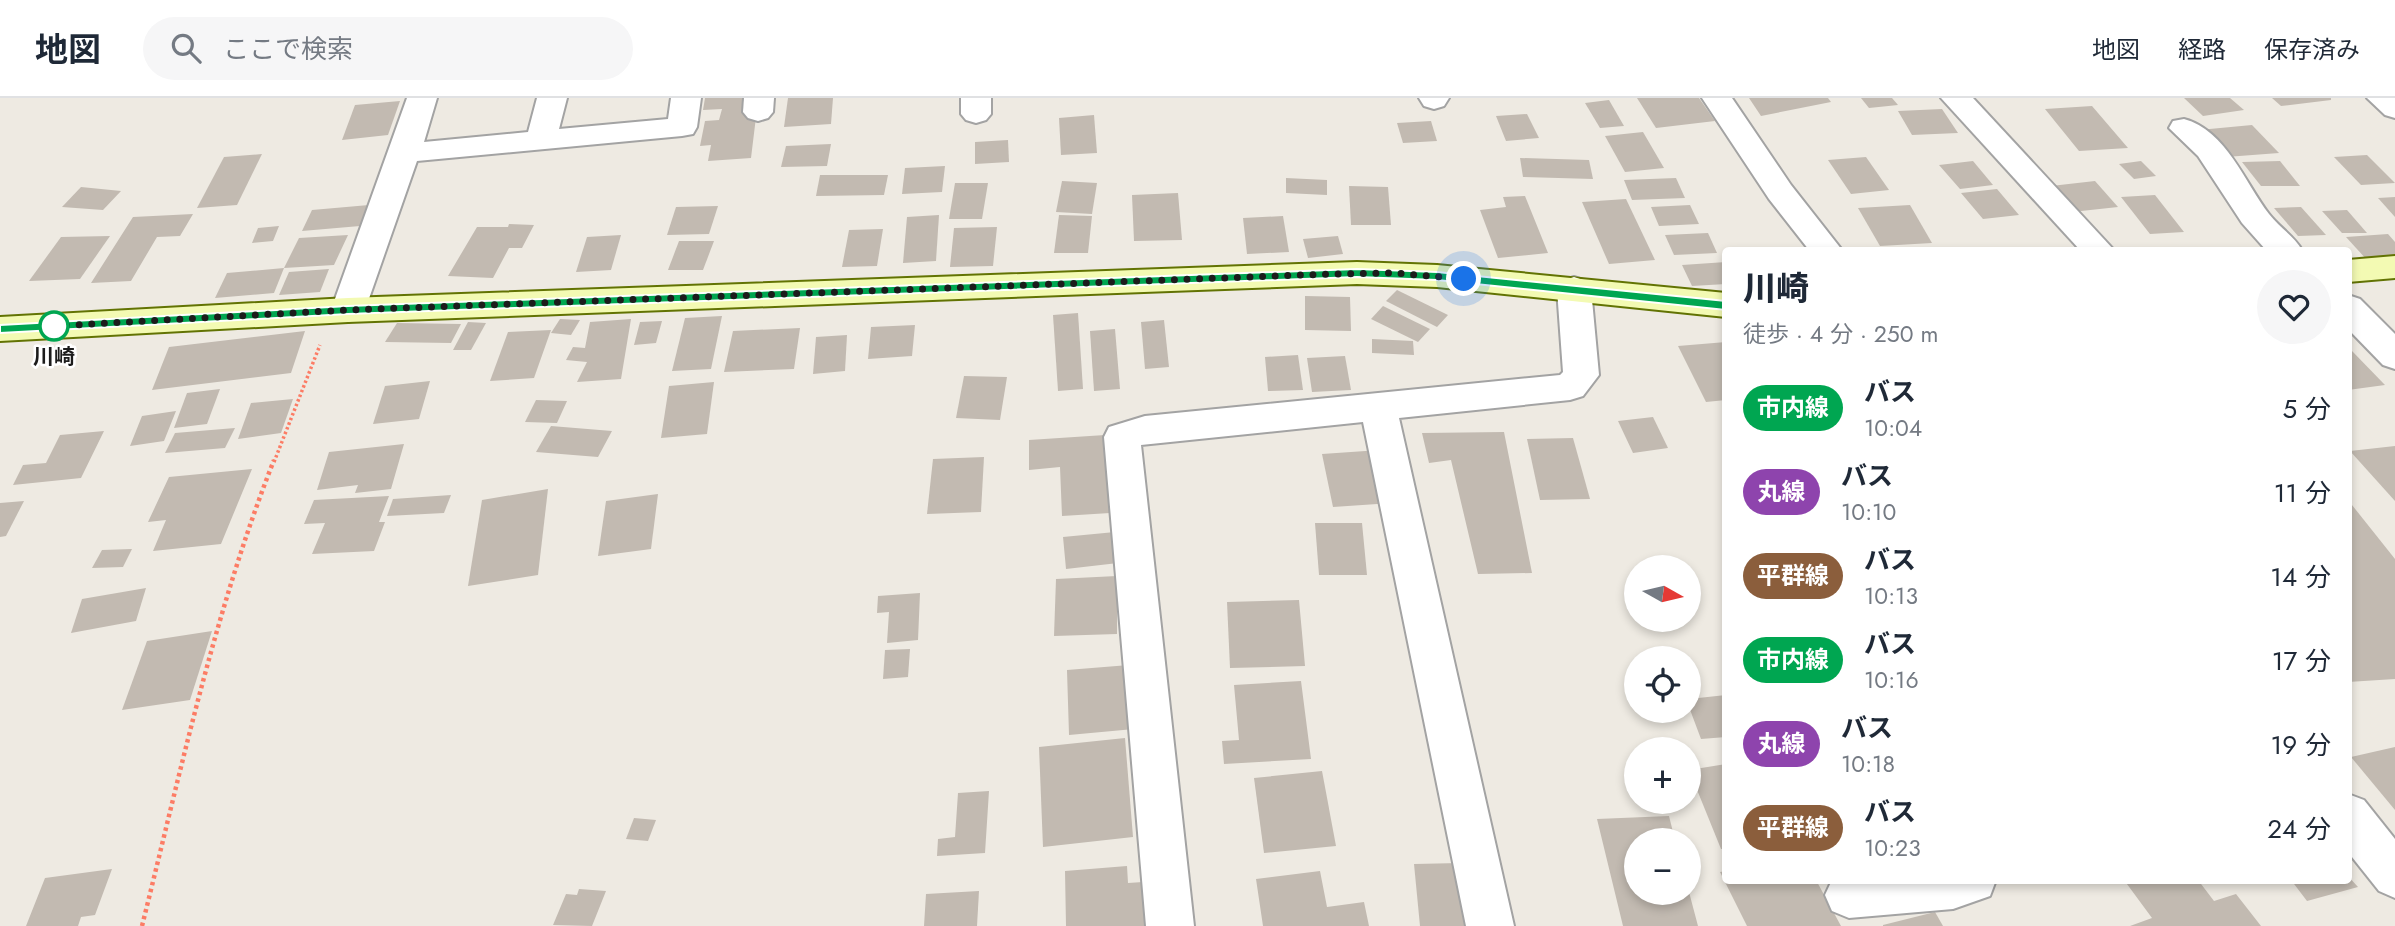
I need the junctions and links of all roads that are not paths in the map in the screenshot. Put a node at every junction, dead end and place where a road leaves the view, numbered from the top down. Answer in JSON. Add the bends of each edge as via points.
{"nodes":[{"id":1,"x":422,"y":98,"type":"edge"},
{"id":2,"x":552,"y":98,"type":"edge"},
{"id":3,"x":686,"y":98,"type":"edge"},
{"id":4,"x":1717,"y":98,"type":"edge"},
{"id":5,"x":1956,"y":98,"type":"edge"},
{"id":6,"x":2382,"y":98,"type":"edge"},
{"id":7,"x":2395,"y":109,"type":"edge"},
{"id":8,"x":2183,"y":128,"type":"dead end"},
{"id":9,"x":541,"y":141,"type":"junction"},
{"id":10,"x":405,"y":153,"type":"junction"},
{"id":11,"x":1824,"y":247,"type":"edge"},
{"id":12,"x":2095,"y":247,"type":"edge"},
{"id":13,"x":2282,"y":247,"type":"edge"},
{"id":14,"x":2395,"y":267,"type":"edge"},
{"id":15,"x":2352,"y":271,"type":"edge"},
{"id":16,"x":1574,"y":289,"type":"junction"},
{"id":17,"x":1722,"y":306,"type":"edge"},
{"id":18,"x":341,"y":311,"type":"junction"},
{"id":19,"x":2352,"y":311,"type":"edge"},
{"id":20,"x":0,"y":329,"type":"edge"},
{"id":21,"x":2395,"y":356,"type":"edge"},
{"id":22,"x":1378,"y":406,"type":"junction"},
{"id":23,"x":2352,"y":820,"type":"edge"},
{"id":24,"x":2395,"y":875,"type":"edge"},
{"id":25,"x":1960,"y":884,"type":"edge"},
{"id":26,"x":1849,"y":895,"type":"dead end"},
{"id":27,"x":1170,"y":926,"type":"edge"},
{"id":28,"x":1490,"y":926,"type":"edge"}],
"edges":[{"from":1,"to":10,"type":"street"},
{"from":2,"to":9,"type":"street"},
{"from":3,"to":9,"type":"street","via":[[682,127]]},
{"from":4,"to":11,"type":"street"},
{"from":5,"to":12,"type":"street"},
{"from":6,"to":7,"type":"street"},
{"from":8,"to":13,"type":"street","via":[[2208,148],[2237,195]]},
{"from":9,"to":10,"type":"street"},
{"from":10,"to":18,"type":"street"},
{"from":14,"to":15,"type":"main road"},
{"from":16,"to":17,"type":"main road"},
{"from":16,"to":18,"type":"main road","via":[[1357,273]]},
{"from":16,"to":22,"type":"street","via":[[1581,375],[1570,387]]},
{"from":18,"to":20,"type":"main road"},
{"from":19,"to":21,"type":"street"},
{"from":22,"to":27,"type":"street","via":[[1145,430],[1122,438]]},
{"from":22,"to":28,"type":"street"},
{"from":23,"to":24,"type":"street"},
{"from":25,"to":26,"type":"street"}]}
